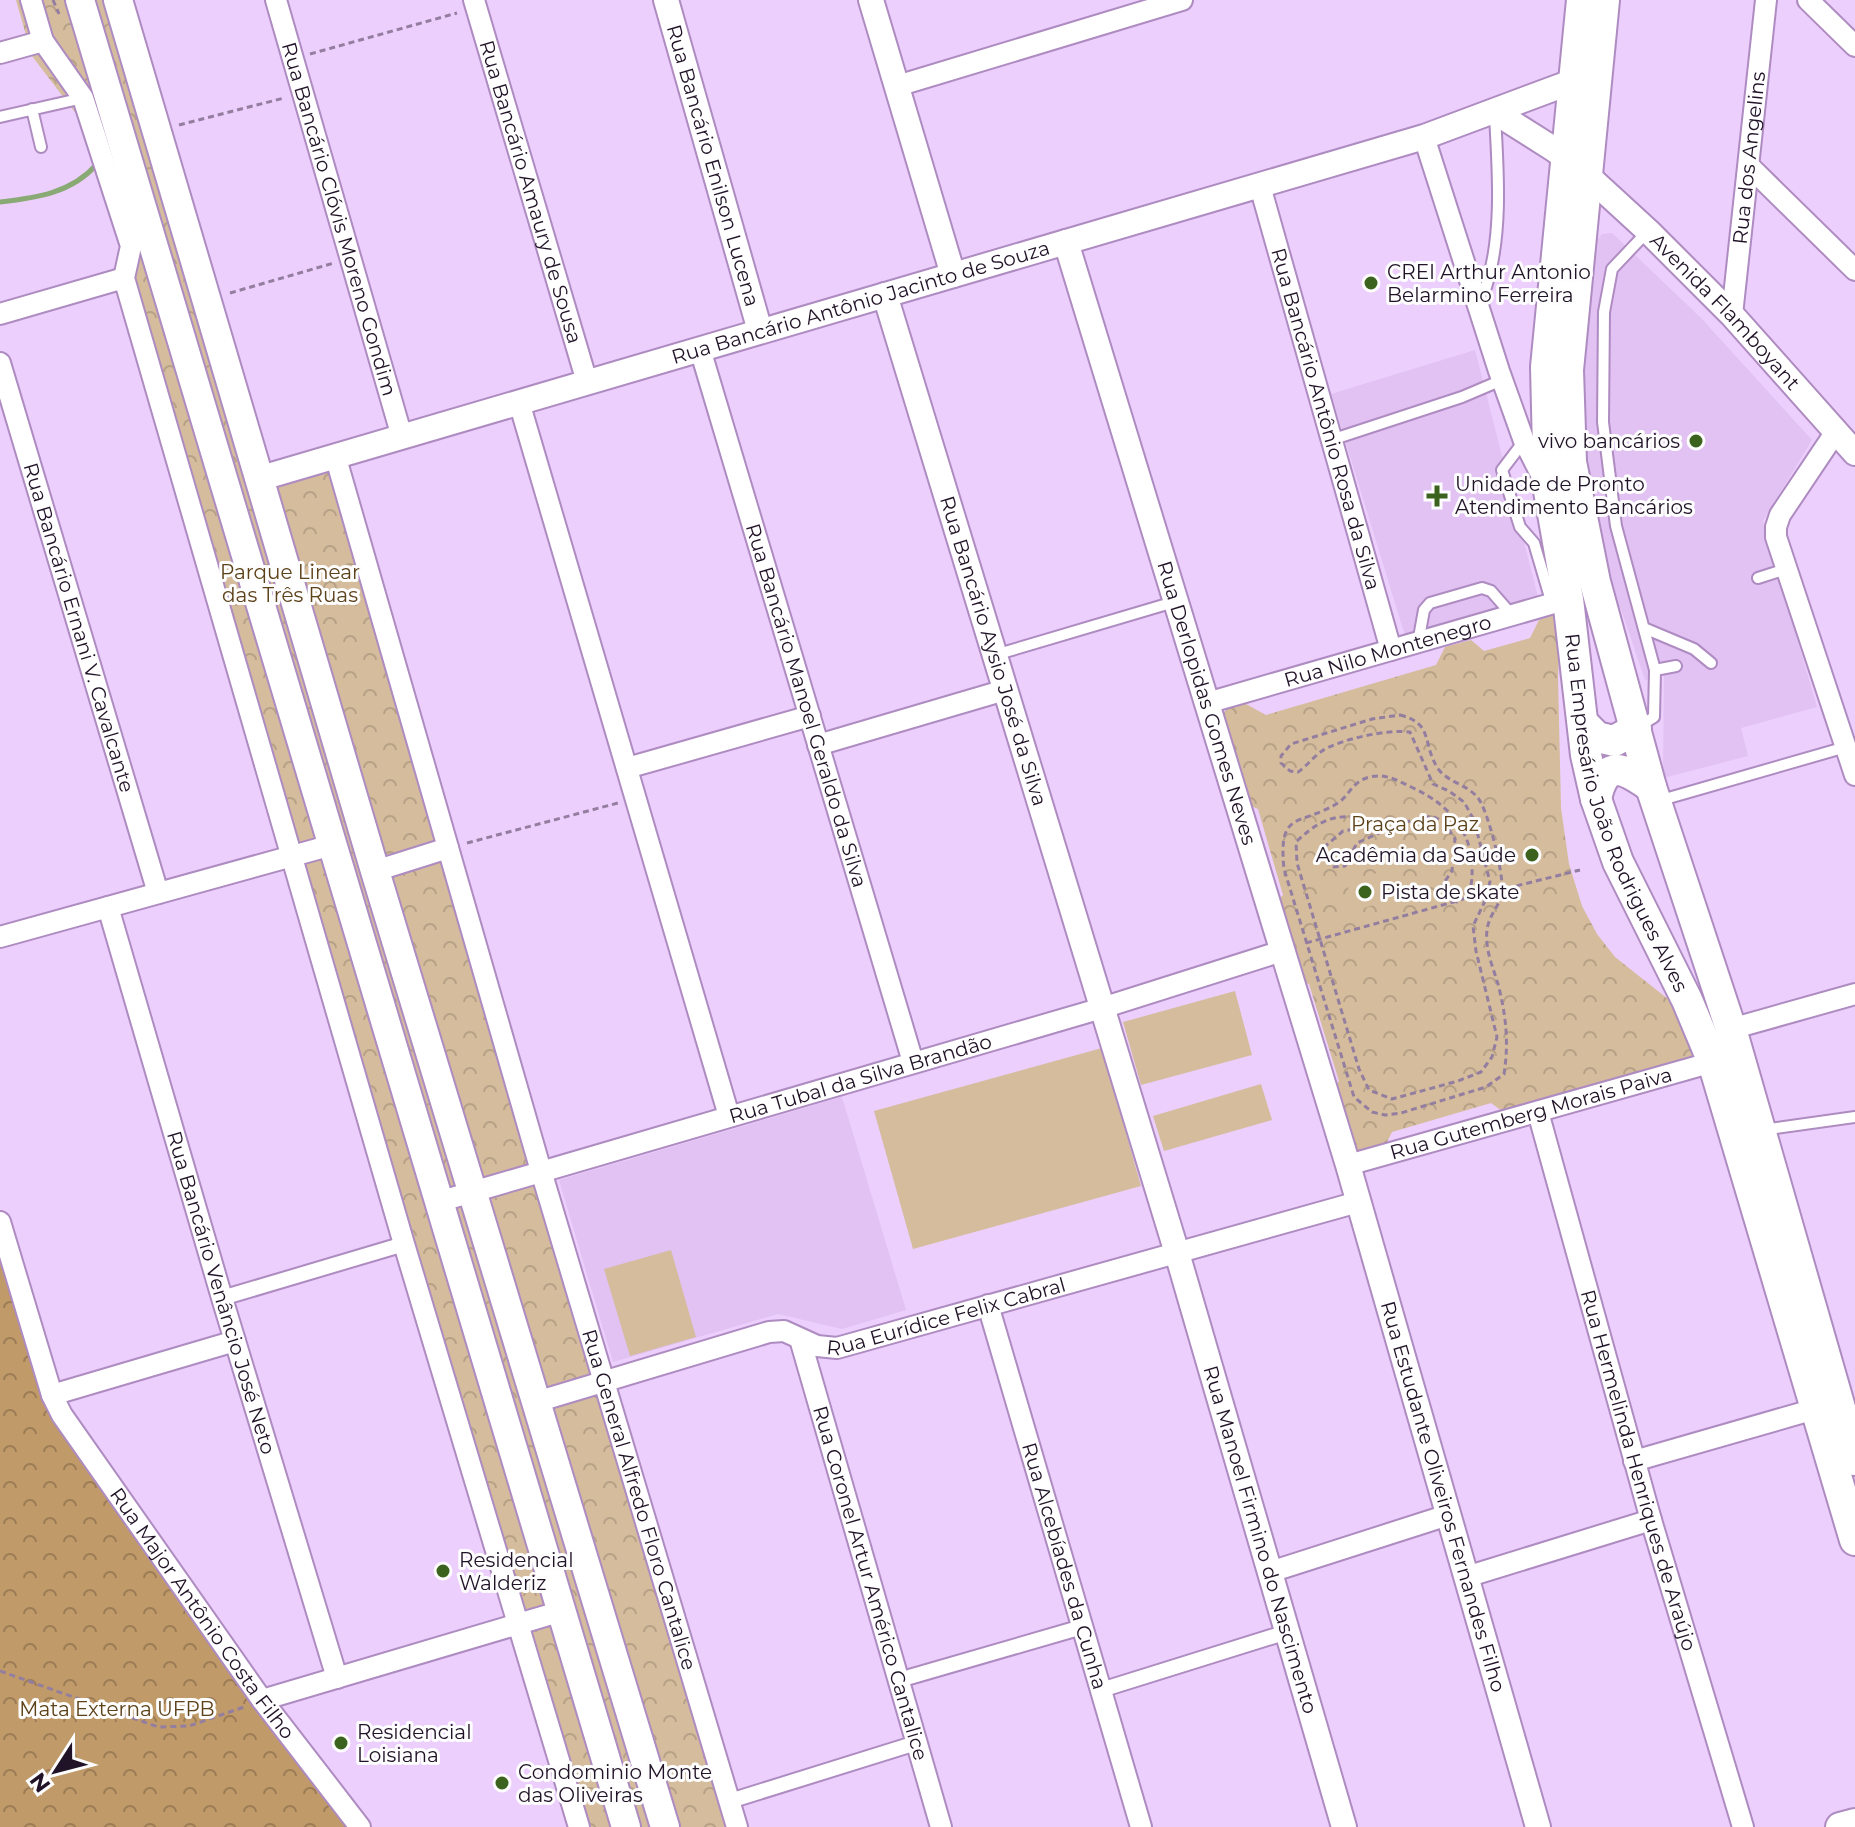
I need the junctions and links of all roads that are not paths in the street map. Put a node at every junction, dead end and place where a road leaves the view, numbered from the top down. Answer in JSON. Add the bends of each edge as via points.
{"nodes":[{"id":1,"x":31,"y":0,"type":"edge"},
{"id":2,"x":80,"y":0,"type":"edge"},
{"id":3,"x":118,"y":0,"type":"edge"},
{"id":4,"x":276,"y":0,"type":"edge"},
{"id":5,"x":666,"y":0,"type":"edge"},
{"id":6,"x":871,"y":0,"type":"edge"},
{"id":7,"x":1182,"y":0,"type":"edge"},
{"id":8,"x":1582,"y":0,"type":"edge"},
{"id":9,"x":1604,"y":0,"type":"edge"},
{"id":10,"x":1766,"y":0,"type":"edge"},
{"id":11,"x":1808,"y":0,"type":"edge"},
{"id":12,"x":475,"y":4,"type":"edge"},
{"id":13,"x":43,"y":41,"type":"junction"},
{"id":14,"x":1855,"y":46,"type":"edge"},
{"id":15,"x":0,"y":53,"type":"edge"},
{"id":16,"x":1575,"y":71,"type":"junction"},
{"id":17,"x":897,"y":86,"type":"junction"},
{"id":18,"x":83,"y":98,"type":"junction"},
{"id":19,"x":32,"y":109,"type":"junction"},
{"id":20,"x":1495,"y":112,"type":"junction"},
{"id":21,"x":0,"y":117,"type":"edge"},
{"id":22,"x":1424,"y":137,"type":"junction"},
{"id":23,"x":41,"y":147,"type":"dead end"},
{"id":24,"x":1749,"y":166,"type":"junction"},
{"id":25,"x":1577,"y":168,"type":"junction"},
{"id":26,"x":1260,"y":186,"type":"junction"},
{"id":27,"x":1648,"y":231,"type":"junction"},
{"id":28,"x":1066,"y":242,"type":"junction"},
{"id":29,"x":1855,"y":270,"type":"edge"},
{"id":30,"x":953,"y":275,"type":"junction"},
{"id":31,"x":124,"y":278,"type":"junction"},
{"id":32,"x":1472,"y":287,"type":"junction"},
{"id":33,"x":885,"y":295,"type":"junction"},
{"id":34,"x":0,"y":314,"type":"edge"},
{"id":35,"x":1732,"y":315,"type":"junction"},
{"id":36,"x":760,"y":331,"type":"junction"},
{"id":37,"x":700,"y":349,"type":"junction"},
{"id":38,"x":0,"y":363,"type":"edge"},
{"id":39,"x":1502,"y":380,"type":"junction"},
{"id":40,"x":587,"y":382,"type":"junction"},
{"id":41,"x":519,"y":402,"type":"junction"},
{"id":42,"x":1835,"y":433,"type":"junction"},
{"id":43,"x":402,"y":437,"type":"junction"},
{"id":44,"x":1331,"y":440,"type":"junction"},
{"id":45,"x":1524,"y":441,"type":"junction"},
{"id":46,"x":1855,"y":453,"type":"edge"},
{"id":47,"x":335,"y":455,"type":"junction"},
{"id":48,"x":258,"y":479,"type":"junction"},
{"id":49,"x":225,"y":488,"type":"junction"},
{"id":50,"x":1549,"y":491,"type":"junction"},
{"id":51,"x":1783,"y":560,"type":"junction"},
{"id":52,"x":1758,"y":578,"type":"dead end"},
{"id":53,"x":1176,"y":602,"type":"junction"},
{"id":54,"x":1560,"y":602,"type":"junction"},
{"id":55,"x":1512,"y":615,"type":"junction"},
{"id":56,"x":1644,"y":628,"type":"junction"},
{"id":57,"x":1418,"y":643,"type":"junction"},
{"id":58,"x":1391,"y":650,"type":"junction"},
{"id":59,"x":995,"y":655,"type":"junction"},
{"id":60,"x":1711,"y":663,"type":"dead end"},
{"id":61,"x":1676,"y":666,"type":"dead end"},
{"id":62,"x":1655,"y":670,"type":"junction"},
{"id":63,"x":1005,"y":690,"type":"junction"},
{"id":64,"x":1207,"y":703,"type":"junction"},
{"id":65,"x":810,"y":716,"type":"junction"},
{"id":66,"x":1583,"y":723,"type":"junction"},
{"id":67,"x":1636,"y":729,"type":"junction"},
{"id":68,"x":818,"y":745,"type":"junction"},
{"id":69,"x":1846,"y":747,"type":"junction"},
{"id":70,"x":627,"y":768,"type":"junction"},
{"id":71,"x":1855,"y":775,"type":"edge"},
{"id":72,"x":1654,"y":794,"type":"junction"},
{"id":73,"x":1596,"y":799,"type":"junction"},
{"id":74,"x":332,"y":845,"type":"junction"},
{"id":75,"x":448,"y":848,"type":"junction"},
{"id":76,"x":293,"y":855,"type":"junction"},
{"id":77,"x":375,"y":871,"type":"junction"},
{"id":78,"x":158,"y":893,"type":"junction"},
{"id":79,"x":108,"y":907,"type":"junction"},
{"id":80,"x":0,"y":937,"type":"edge"},
{"id":81,"x":1282,"y":951,"type":"junction"},
{"id":82,"x":1855,"y":994,"type":"edge"},
{"id":83,"x":1102,"y":1008,"type":"junction"},
{"id":84,"x":1731,"y":1029,"type":"junction"},
{"id":85,"x":913,"y":1062,"type":"junction"},
{"id":86,"x":1713,"y":1062,"type":"junction"},
{"id":87,"x":1538,"y":1112,"type":"junction"},
{"id":88,"x":729,"y":1116,"type":"junction"},
{"id":89,"x":1855,"y":1117,"type":"edge"},
{"id":90,"x":1760,"y":1130,"type":"junction"},
{"id":91,"x":1348,"y":1165,"type":"junction"},
{"id":92,"x":541,"y":1171,"type":"junction"},
{"id":93,"x":473,"y":1192,"type":"junction"},
{"id":94,"x":438,"y":1202,"type":"junction"},
{"id":95,"x":1358,"y":1202,"type":"junction"},
{"id":96,"x":0,"y":1222,"type":"edge"},
{"id":97,"x":404,"y":1244,"type":"junction"},
{"id":98,"x":1177,"y":1253,"type":"junction"},
{"id":99,"x":222,"y":1298,"type":"junction"},
{"id":100,"x":988,"y":1305,"type":"junction"},
{"id":101,"x":800,"y":1339,"type":"junction"},
{"id":102,"x":235,"y":1341,"type":"junction"},
{"id":103,"x":604,"y":1384,"type":"junction"},
{"id":104,"x":52,"y":1395,"type":"junction"},
{"id":105,"x":536,"y":1402,"type":"junction"},
{"id":106,"x":1837,"y":1411,"type":"edge"},
{"id":107,"x":1855,"y":1460,"type":"edge"},
{"id":108,"x":1634,"y":1461,"type":"junction"},
{"id":109,"x":1448,"y":1515,"type":"junction"},
{"id":110,"x":1651,"y":1520,"type":"junction"},
{"id":111,"x":1855,"y":1540,"type":"edge"},
{"id":112,"x":1270,"y":1572,"type":"junction"},
{"id":113,"x":1466,"y":1577,"type":"junction"},
{"id":114,"x":562,"y":1611,"type":"junction"},
{"id":115,"x":517,"y":1625,"type":"junction"},
{"id":116,"x":1082,"y":1627,"type":"junction"},
{"id":117,"x":1287,"y":1632,"type":"junction"},
{"id":118,"x":337,"y":1678,"type":"junction"},
{"id":119,"x":899,"y":1680,"type":"junction"},
{"id":120,"x":1101,"y":1690,"type":"junction"},
{"id":121,"x":262,"y":1700,"type":"junction"},
{"id":122,"x":916,"y":1743,"type":"junction"},
{"id":123,"x":648,"y":1771,"type":"junction"},
{"id":124,"x":612,"y":1782,"type":"junction"},
{"id":125,"x":730,"y":1801,"type":"junction"},
{"id":126,"x":1855,"y":1823,"type":"edge"},
{"id":127,"x":360,"y":1827,"type":"edge"},
{"id":128,"x":579,"y":1827,"type":"edge"},
{"id":129,"x":626,"y":1827,"type":"edge"},
{"id":130,"x":665,"y":1827,"type":"edge"},
{"id":131,"x":737,"y":1827,"type":"edge"},
{"id":132,"x":941,"y":1827,"type":"edge"},
{"id":133,"x":1141,"y":1827,"type":"edge"},
{"id":134,"x":1344,"y":1827,"type":"edge"},
{"id":135,"x":1538,"y":1827,"type":"edge"},
{"id":136,"x":1743,"y":1827,"type":"edge"},
{"id":137,"x":1840,"y":1827,"type":"edge"}],
"edges":[{"from":1,"to":13,"type":"street"},
{"from":2,"to":49,"type":"main road"},
{"from":3,"to":48,"type":"main road"},
{"from":4,"to":43,"type":"street","name":"Rua Bancário Clóvis Moreno Gondim"},
{"from":5,"to":36,"type":"street","name":"Rua Bancário Enilson Lucena"},
{"from":6,"to":17,"type":"street"},
{"from":7,"to":17,"type":"street"},
{"from":8,"to":16,"type":"main road","name":"Rua Empresário João Rodrigues Alves"},
{"from":9,"to":25,"type":"main road"},
{"from":10,"to":24,"type":"street","name":"Rua dos Angelins"},
{"from":11,"to":14,"type":"street"},
{"from":12,"to":40,"type":"street","name":"Rua Bancário Amaury de Sousa"},
{"from":13,"to":15,"type":"street"},
{"from":13,"to":18,"type":"street"},
{"from":16,"to":20,"type":"street","name":"Rua Bancário Antônio Jacinto de Souza"},
{"from":16,"to":25,"type":"main road","name":"Rua Empresário João Rodrigues Alves"},
{"from":17,"to":30,"type":"street"},
{"from":18,"to":19,"type":"lane"},
{"from":18,"to":31,"type":"street","via":[[131,246]]},
{"from":19,"to":21,"type":"lane"},
{"from":19,"to":23,"type":"lane"},
{"from":20,"to":22,"type":"street","name":"Rua Bancário Antônio Jacinto de Souza"},
{"from":20,"to":25,"type":"street"},
{"from":20,"to":32,"type":"lane","via":[[1495,237],[1486,287]]},
{"from":22,"to":26,"type":"street","name":"Rua Bancário Antônio Jacinto de Souza"},
{"from":22,"to":32,"type":"street"},
{"from":24,"to":29,"type":"street"},
{"from":24,"to":35,"type":"street","name":"Rua dos Angelins"},
{"from":25,"to":27,"type":"street","name":"Avenida Flamboyant"},
{"from":25,"to":50,"type":"main road","name":"Rua Empresário João Rodrigues Alves","via":[[1546,367]]},
{"from":25,"to":67,"type":"main road","name":"Rua Empresário João Rodrigues Alves","via":[[1568,370],[1571,462],[1595,582]]},
{"from":26,"to":28,"type":"street","name":"Rua Bancário Antônio Jacinto de Souza"},
{"from":26,"to":44,"type":"street","name":"Rua Bancário Antônio Rosa da Silva"},
{"from":27,"to":35,"type":"street","name":"Avenida Flamboyant"},
{"from":27,"to":56,"type":"lane","via":[[1612,269],[1604,328],[1603,422],[1616,526]]},
{"from":28,"to":30,"type":"street","name":"Rua Bancário Antônio Jacinto de Souza"},
{"from":28,"to":53,"type":"street","name":"Rua Derlopidas Gomes Neves"},
{"from":30,"to":33,"type":"street","name":"Rua Bancário Antônio Jacinto de Souza"},
{"from":31,"to":34,"type":"street"},
{"from":31,"to":76,"type":"street"},
{"from":32,"to":39,"type":"street"},
{"from":33,"to":36,"type":"street","name":"Rua Bancário Antônio Jacinto de Souza"},
{"from":33,"to":59,"type":"street","name":"Rua Bancário Aysio José da Silva"},
{"from":35,"to":42,"type":"street","name":"Avenida Flamboyant"},
{"from":36,"to":37,"type":"street","name":"Rua Bancário Antônio Jacinto de Souza"},
{"from":37,"to":40,"type":"street","name":"Rua Bancário Antônio Jacinto de Souza"},
{"from":37,"to":65,"type":"street","name":"Rua Bancário Manoel Geraldo da Silva"},
{"from":38,"to":78,"type":"street","name":"Rua Bancário Ernani V. Cavalcante"},
{"from":39,"to":44,"type":"lane"},
{"from":39,"to":45,"type":"street"},
{"from":40,"to":41,"type":"street","name":"Rua Bancário Antônio Jacinto de Souza"},
{"from":41,"to":43,"type":"street","name":"Rua Bancário Antônio Jacinto de Souza"},
{"from":41,"to":70,"type":"street"},
{"from":42,"to":46,"type":"street","name":"Avenida Flamboyant"},
{"from":42,"to":51,"type":"street","via":[[1780,515],[1776,527]]},
{"from":43,"to":47,"type":"street","name":"Rua Bancário Antônio Jacinto de Souza"},
{"from":44,"to":58,"type":"street","name":"Rua Bancário Antônio Rosa da Silva"},
{"from":45,"to":50,"type":"street"},
{"from":45,"to":54,"type":"lane","via":[[1502,470],[1520,527],[1534,543]]},
{"from":47,"to":48,"type":"street","name":"Rua Bancário Antônio Jacinto de Souza"},
{"from":47,"to":75,"type":"street","name":"Rua General Alfredo Floro Cantalice"},
{"from":48,"to":49,"type":"main road","name":"Rua Bancário Antônio Jacinto de Souza"},
{"from":48,"to":77,"type":"main road"},
{"from":49,"to":74,"type":"main road"},
{"from":50,"to":54,"type":"main road","name":"Rua Empresário João Rodrigues Alves"},
{"from":51,"to":52,"type":"lane"},
{"from":51,"to":69,"type":"street"},
{"from":53,"to":59,"type":"lane"},
{"from":53,"to":64,"type":"street","name":"Rua Derlopidas Gomes Neves"},
{"from":54,"to":55,"type":"street","name":"Rua Nilo Montenegro"},
{"from":54,"to":66,"type":"main road","name":"Rua Empresário João Rodrigues Alves"},
{"from":55,"to":57,"type":"street","name":"Rua Nilo Montenegro"},
{"from":55,"to":57,"type":"lane","via":[[1482,588],[1430,603]]},
{"from":56,"to":60,"type":"lane","via":[[1694,649]]},
{"from":56,"to":62,"type":"lane"},
{"from":57,"to":58,"type":"street","name":"Rua Nilo Montenegro"},
{"from":58,"to":64,"type":"street","name":"Rua Nilo Montenegro"},
{"from":59,"to":63,"type":"street","name":"Rua Bancário Aysio José da Silva"},
{"from":61,"to":62,"type":"lane"},
{"from":62,"to":67,"type":"lane","via":[[1654,717]]},
{"from":63,"to":68,"type":"street"},
{"from":63,"to":83,"type":"street","name":"Rua Bancário Aysio José da Silva"},
{"from":64,"to":81,"type":"street","name":"Rua Derlopidas Gomes Neves"},
{"from":65,"to":68,"type":"street","name":"Rua Bancário Manoel Geraldo da Silva"},
{"from":65,"to":70,"type":"street"},
{"from":66,"to":67,"type":"main road","via":[[1597,737],[1614,741]]},
{"from":66,"to":73,"type":"main road","name":"Rua Empresário João Rodrigues Alves"},
{"from":67,"to":72,"type":"main road","name":"Rua Empresário João Rodrigues Alves"},
{"from":68,"to":85,"type":"street","name":"Rua Bancário Manoel Geraldo da Silva"},
{"from":69,"to":71,"type":"street"},
{"from":69,"to":72,"type":"lane"},
{"from":70,"to":88,"type":"street"},
{"from":72,"to":73,"type":"main road","via":[[1625,770],[1612,770],[1601,780]]},
{"from":72,"to":84,"type":"main road","name":"Rua Empresário João Rodrigues Alves"},
{"from":73,"to":86,"type":"main road","name":"Rua Empresário João Rodrigues Alves","via":[[1618,862]]},
{"from":74,"to":76,"type":"street"},
{"from":74,"to":94,"type":"main road"},
{"from":75,"to":77,"type":"street"},
{"from":75,"to":92,"type":"street","name":"Rua General Alfredo Floro Cantalice"},
{"from":76,"to":78,"type":"street"},
{"from":76,"to":97,"type":"street"},
{"from":77,"to":93,"type":"main road"},
{"from":78,"to":79,"type":"street"},
{"from":79,"to":80,"type":"street"},
{"from":79,"to":99,"type":"street","name":"Rua Bancário Venâncio José Neto"},
{"from":81,"to":83,"type":"street","name":"Rua Tubal da Silva Brandão"},
{"from":81,"to":91,"type":"street","name":"Rua Derlopidas Gomes Neves"},
{"from":82,"to":84,"type":"street"},
{"from":83,"to":85,"type":"street","name":"Rua Tubal da Silva Brandão"},
{"from":83,"to":98,"type":"street","name":"Rua Bancário Aysio José da Silva"},
{"from":84,"to":90,"type":"main road","name":"Rua Empresário João Rodrigues Alves"},
{"from":85,"to":88,"type":"street","name":"Rua Tubal da Silva Brandão"},
{"from":86,"to":87,"type":"street","name":"Rua Gutemberg Morais Paiva"},
{"from":86,"to":106,"type":"main road","name":"Rua Empresário João Rodrigues Alves"},
{"from":87,"to":91,"type":"street","name":"Rua Gutemberg Morais Paiva"},
{"from":87,"to":108,"type":"street","name":"Rua Hermelinda Henriques de Araújo"},
{"from":88,"to":92,"type":"street","name":"Rua Tubal da Silva Brandão"},
{"from":89,"to":90,"type":"lane"},
{"from":90,"to":106,"type":"main road","name":"Rua Empresário João Rodrigues Alves"},
{"from":91,"to":95,"type":"street","name":"Rua Estudante Oliveiros Fernandes Filho"},
{"from":92,"to":93,"type":"street","name":"Rua Tubal da Silva Brandão"},
{"from":92,"to":103,"type":"street","name":"Rua General Alfredo Floro Cantalice"},
{"from":93,"to":94,"type":"street","name":"Rua Tubal da Silva Brandão"},
{"from":93,"to":105,"type":"main road"},
{"from":94,"to":114,"type":"main road"},
{"from":95,"to":98,"type":"street","name":"Rua Eurídice Felix Cabral"},
{"from":95,"to":109,"type":"street","name":"Rua Estudante Oliveiros Fernandes Filho"},
{"from":96,"to":104,"type":"street","name":"Rua Major Antônio Costa Filho"},
{"from":97,"to":99,"type":"street"},
{"from":97,"to":115,"type":"street"},
{"from":98,"to":100,"type":"street","name":"Rua Eurídice Felix Cabral"},
{"from":98,"to":112,"type":"street","name":"Rua Manoel Firmino do Nascimento"},
{"from":99,"to":102,"type":"street","name":"Rua Bancário Venâncio José Neto"},
{"from":100,"to":101,"type":"street","name":"Rua Eurídice Felix Cabral","via":[[837,1348]]},
{"from":100,"to":116,"type":"street","name":"Rua Alcebíades da Cunha"},
{"from":101,"to":103,"type":"street","name":"Rua Eurídice Felix Cabral","via":[[784,1331],[769,1332]]},
{"from":101,"to":119,"type":"street","name":"Rua Coronel Artur Américo Cantalice"},
{"from":102,"to":104,"type":"street"},
{"from":102,"to":118,"type":"street","name":"Rua Bancário Venâncio José Neto"},
{"from":103,"to":105,"type":"street","name":"Rua Eurídice Felix Cabral"},
{"from":103,"to":125,"type":"street","name":"Rua General Alfredo Floro Cantalice"},
{"from":104,"to":121,"type":"street","name":"Rua Major Antônio Costa Filho"},
{"from":105,"to":123,"type":"main road"},
{"from":106,"to":107,"type":"main road","name":"Rua Empresário João Rodrigues Alves"},
{"from":106,"to":108,"type":"street"},
{"from":106,"to":111,"type":"main road","name":"Rua Empresário João Rodrigues Alves"},
{"from":108,"to":110,"type":"street","name":"Rua Hermelinda Henriques de Araújo"},
{"from":109,"to":112,"type":"street"},
{"from":109,"to":113,"type":"street","name":"Rua Estudante Oliveiros Fernandes Filho"},
{"from":110,"to":113,"type":"street"},
{"from":110,"to":136,"type":"street","name":"Rua Hermelinda Henriques de Araújo"},
{"from":112,"to":117,"type":"street","name":"Rua Manoel Firmino do Nascimento"},
{"from":113,"to":135,"type":"street","name":"Rua Estudante Oliveiros Fernandes Filho"},
{"from":114,"to":115,"type":"street"},
{"from":114,"to":124,"type":"main road"},
{"from":115,"to":118,"type":"street"},
{"from":115,"to":128,"type":"street"},
{"from":116,"to":119,"type":"street"},
{"from":116,"to":120,"type":"street","name":"Rua Alcebíades da Cunha"},
{"from":117,"to":120,"type":"street"},
{"from":117,"to":134,"type":"street","name":"Rua Manoel Firmino do Nascimento"},
{"from":118,"to":121,"type":"street"},
{"from":119,"to":122,"type":"street","name":"Rua Coronel Artur Américo Cantalice"},
{"from":120,"to":133,"type":"street","name":"Rua Alcebíades da Cunha"},
{"from":121,"to":127,"type":"street","name":"Rua Major Antônio Costa Filho"},
{"from":122,"to":125,"type":"street"},
{"from":122,"to":132,"type":"street","name":"Rua Coronel Artur Américo Cantalice"},
{"from":123,"to":124,"type":"street"},
{"from":123,"to":130,"type":"main road"},
{"from":124,"to":129,"type":"main road"},
{"from":125,"to":131,"type":"street","name":"Rua General Alfredo Floro Cantalice"},
{"from":126,"to":137,"type":"main road"}]}
